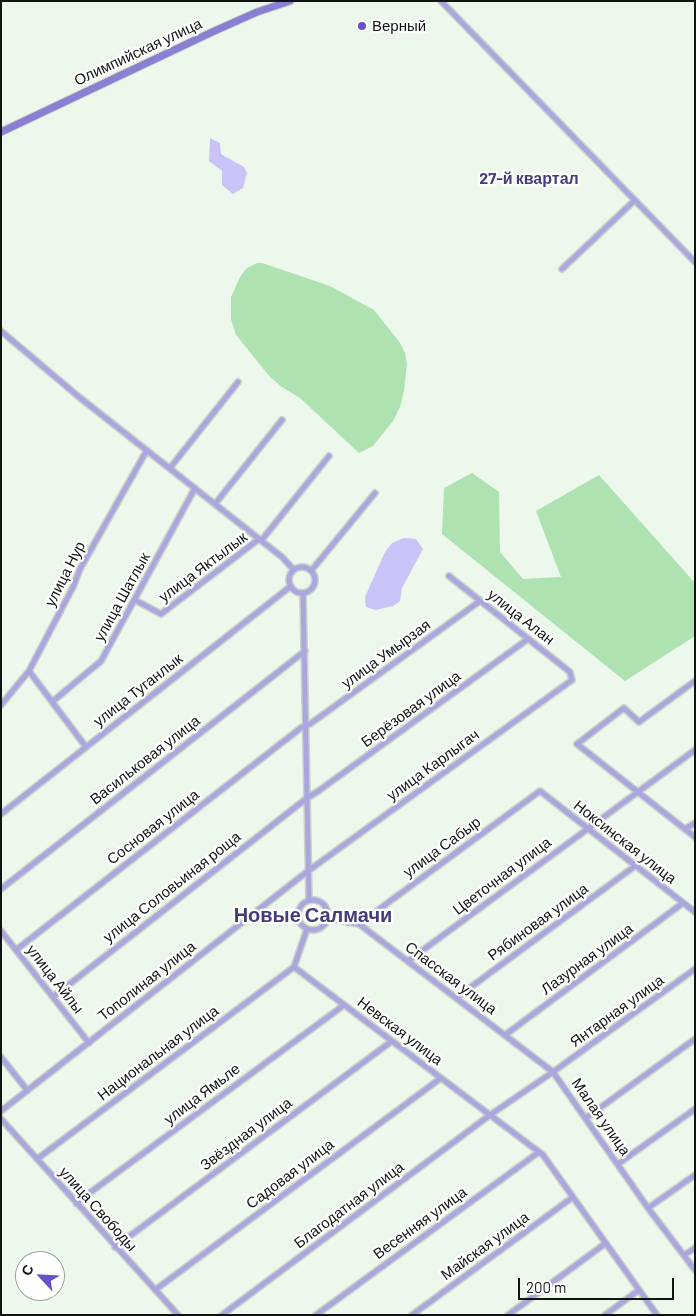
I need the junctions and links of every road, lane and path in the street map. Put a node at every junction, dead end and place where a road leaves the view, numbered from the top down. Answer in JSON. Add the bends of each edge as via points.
{"nodes":[{"id":1,"x":290,"y":1,"type":"edge"},
{"id":2,"x":441,"y":1,"type":"edge"},
{"id":3,"x":1,"y":132,"type":"edge"},
{"id":4,"x":634,"y":200,"type":"junction"},
{"id":5,"x":695,"y":262,"type":"edge"},
{"id":6,"x":562,"y":269,"type":"dead end"},
{"id":7,"x":1,"y":331,"type":"edge"},
{"id":8,"x":238,"y":382,"type":"dead end"},
{"id":9,"x":282,"y":420,"type":"dead end"},
{"id":10,"x":147,"y":450,"type":"junction"},
{"id":11,"x":329,"y":456,"type":"dead end"},
{"id":12,"x":170,"y":468,"type":"junction"},
{"id":13,"x":195,"y":488,"type":"junction"},
{"id":14,"x":375,"y":493,"type":"dead end"},
{"id":15,"x":216,"y":504,"type":"junction"},
{"id":16,"x":260,"y":540,"type":"junction"},
{"id":17,"x":294,"y":570,"type":"junction"},
{"id":18,"x":311,"y":571,"type":"junction"},
{"id":19,"x":449,"y":576,"type":"dead end"},
{"id":20,"x":291,"y":586,"type":"junction"},
{"id":21,"x":303,"y":593,"type":"junction"},
{"id":22,"x":135,"y":600,"type":"junction"},
{"id":23,"x":480,"y":601,"type":"junction"},
{"id":24,"x":528,"y":639,"type":"junction"},
{"id":25,"x":305,"y":651,"type":"junction"},
{"id":26,"x":29,"y":671,"type":"junction"},
{"id":27,"x":572,"y":680,"type":"joint"},
{"id":28,"x":695,"y":681,"type":"edge"},
{"id":29,"x":52,"y":702,"type":"junction"},
{"id":30,"x":1,"y":705,"type":"edge"},
{"id":31,"x":306,"y":726,"type":"junction"},
{"id":32,"x":86,"y":747,"type":"junction"},
{"id":33,"x":695,"y":750,"type":"edge"},
{"id":34,"x":540,"y":791,"type":"joint"},
{"id":35,"x":637,"y":792,"type":"junction"},
{"id":36,"x":307,"y":798,"type":"junction"},
{"id":37,"x":1,"y":814,"type":"edge"},
{"id":38,"x":695,"y":823,"type":"edge"},
{"id":39,"x":587,"y":828,"type":"junction"},
{"id":40,"x":685,"y":829,"type":"junction"},
{"id":41,"x":695,"y":837,"type":"edge"},
{"id":42,"x":635,"y":866,"type":"junction"},
{"id":43,"x":308,"y":871,"type":"junction"},
{"id":44,"x":1,"y":889,"type":"edge"},
{"id":45,"x":309,"y":900,"type":"junction"},
{"id":46,"x":683,"y":903,"type":"junction"},
{"id":47,"x":695,"y":912,"type":"edge"},
{"id":48,"x":328,"y":918,"type":"junction"},
{"id":49,"x":359,"y":924,"type":"junction"},
{"id":50,"x":307,"y":929,"type":"junction"},
{"id":51,"x":1,"y":931,"type":"edge"},
{"id":52,"x":16,"y":950,"type":"junction"},
{"id":53,"x":408,"y":961,"type":"junction"},
{"id":54,"x":294,"y":967,"type":"junction"},
{"id":55,"x":695,"y":969,"type":"edge"},
{"id":56,"x":53,"y":996,"type":"junction"},
{"id":57,"x":456,"y":998,"type":"junction"},
{"id":58,"x":344,"y":1005,"type":"junction"},
{"id":59,"x":505,"y":1035,"type":"junction"},
{"id":60,"x":695,"y":1039,"type":"edge"},
{"id":61,"x":392,"y":1041,"type":"junction"},
{"id":62,"x":89,"y":1043,"type":"junction"},
{"id":63,"x":1,"y":1057,"type":"edge"},
{"id":64,"x":553,"y":1072,"type":"junction"},
{"id":65,"x":441,"y":1078,"type":"junction"},
{"id":66,"x":27,"y":1090,"type":"junction"},
{"id":67,"x":695,"y":1109,"type":"edge"},
{"id":68,"x":1,"y":1111,"type":"edge"},
{"id":69,"x":490,"y":1115,"type":"junction"},
{"id":70,"x":586,"y":1118,"type":"junction"},
{"id":71,"x":1,"y":1119,"type":"edge"},
{"id":72,"x":539,"y":1152,"type":"junction"},
{"id":73,"x":37,"y":1159,"type":"junction"},
{"id":74,"x":618,"y":1164,"type":"junction"},
{"id":75,"x":695,"y":1174,"type":"edge"},
{"id":76,"x":573,"y":1197,"type":"junction"},
{"id":77,"x":76,"y":1203,"type":"junction"},
{"id":78,"x":648,"y":1208,"type":"junction"},
{"id":79,"x":606,"y":1243,"type":"junction"},
{"id":80,"x":115,"y":1246,"type":"junction"},
{"id":81,"x":695,"y":1248,"type":"edge"},
{"id":82,"x":684,"y":1255,"type":"junction"},
{"id":83,"x":695,"y":1270,"type":"edge"},
{"id":84,"x":155,"y":1290,"type":"junction"},
{"id":85,"x":639,"y":1290,"type":"junction"},
{"id":86,"x":178,"y":1315,"type":"edge"},
{"id":87,"x":222,"y":1315,"type":"edge"},
{"id":88,"x":316,"y":1315,"type":"edge"},
{"id":89,"x":412,"y":1315,"type":"edge"},
{"id":90,"x":508,"y":1315,"type":"edge"},
{"id":91,"x":605,"y":1315,"type":"edge"},
{"id":92,"x":657,"y":1315,"type":"edge"}],
"edges":[{"from":1,"to":3,"type":"street","name":"Олимпийская улица","via":[[210,33]]},
{"from":2,"to":4,"type":"street"},
{"from":4,"to":5,"type":"street"},
{"from":4,"to":6,"type":"street"},
{"from":7,"to":10,"type":"street"},
{"from":8,"to":12,"type":"street"},
{"from":9,"to":15,"type":"street"},
{"from":10,"to":12,"type":"street"},
{"from":10,"to":26,"type":"street","name":"улица Нур","via":[[80,569],[74,587]]},
{"from":11,"to":16,"type":"street"},
{"from":12,"to":13,"type":"street"},
{"from":13,"to":15,"type":"street"},
{"from":13,"to":22,"type":"street","name":"улица Шатлык"},
{"from":14,"to":18,"type":"street"},
{"from":15,"to":16,"type":"street"},
{"from":16,"to":17,"type":"street"},
{"from":16,"to":22,"type":"street","name":"улица Яктылык","via":[[161,614]]},
{"from":17,"to":18,"type":"street","via":[[303,567]]},
{"from":17,"to":20,"type":"street","via":[[289,580]]},
{"from":18,"to":21,"type":"street","via":[[314,585]]},
{"from":19,"to":23,"type":"street","name":"улица Алан"},
{"from":20,"to":21,"type":"street"},
{"from":20,"to":32,"type":"street","name":"улица Туганлык"},
{"from":21,"to":25,"type":"street"},
{"from":22,"to":29,"type":"street","name":"улица Шатлык","via":[[102,661]]},
{"from":23,"to":24,"type":"street","name":"улица Алан"},
{"from":23,"to":31,"type":"street","name":"улица Умырзая"},
{"from":24,"to":27,"type":"street","name":"улица Алан","via":[[570,672]]},
{"from":24,"to":36,"type":"street","name":"Берёзовая улица"},
{"from":25,"to":31,"type":"street"},
{"from":25,"to":44,"type":"street","name":"Васильковая улица"},
{"from":26,"to":29,"type":"street"},
{"from":26,"to":30,"type":"street","name":"улица Нур"},
{"from":27,"to":43,"type":"street","name":"улица Карлыгач"},
{"from":28,"to":35,"type":"street","via":[[639,722],[624,708],[577,744]]},
{"from":29,"to":32,"type":"street"},
{"from":31,"to":36,"type":"street"},
{"from":31,"to":52,"type":"street","name":"Сосновая улица"},
{"from":32,"to":37,"type":"street","name":"улица Туганлык"},
{"from":33,"to":35,"type":"street","name":"Цветочная улица"},
{"from":34,"to":39,"type":"street","name":"Ноксинская улица"},
{"from":34,"to":49,"type":"street","name":"улица Сабыр"},
{"from":35,"to":39,"type":"street","name":"Цветочная улица"},
{"from":35,"to":40,"type":"street"},
{"from":36,"to":43,"type":"street"},
{"from":36,"to":56,"type":"street","name":"улица Соловьиная роща"},
{"from":38,"to":40,"type":"street"},
{"from":39,"to":42,"type":"street","name":"Ноксинская улица"},
{"from":39,"to":53,"type":"street","name":"Цветочная улица"},
{"from":40,"to":41,"type":"street"},
{"from":42,"to":46,"type":"street","name":"Ноксинская улица"},
{"from":42,"to":57,"type":"street","name":"Рябиновая улица"},
{"from":43,"to":45,"type":"street"},
{"from":43,"to":62,"type":"street","name":"Тополиная улица"},
{"from":45,"to":48,"type":"street","via":[[321,902]]},
{"from":45,"to":50,"type":"street","via":[[299,908],[298,914],[298,920]]},
{"from":46,"to":47,"type":"street","name":"Ноксинская улица"},
{"from":46,"to":59,"type":"street","name":"Лазурная улица"},
{"from":48,"to":49,"type":"street","name":"Спасская улица"},
{"from":48,"to":50,"type":"street","via":[[320,928]]},
{"from":49,"to":53,"type":"street","name":"Спасская улица"},
{"from":50,"to":54,"type":"street"},
{"from":51,"to":52,"type":"street","name":"улица Айлы"},
{"from":52,"to":56,"type":"street","name":"улица Айлы"},
{"from":53,"to":57,"type":"street","name":"Спасская улица"},
{"from":54,"to":58,"type":"street","name":"Невская улица"},
{"from":54,"to":73,"type":"street","name":"Национальная улица"},
{"from":55,"to":64,"type":"street","name":"Янтарная улица"},
{"from":56,"to":62,"type":"street","name":"улица Айлы"},
{"from":57,"to":59,"type":"street","name":"Спасская улица"},
{"from":58,"to":61,"type":"street","name":"Невская улица"},
{"from":58,"to":77,"type":"street","name":"улица Ямьле"},
{"from":59,"to":64,"type":"street","name":"Спасская улица"},
{"from":60,"to":70,"type":"street"},
{"from":61,"to":65,"type":"street","name":"Невская улица"},
{"from":61,"to":80,"type":"street","name":"Звёздная улица"},
{"from":62,"to":66,"type":"street","name":"Тополиная улица"},
{"from":63,"to":66,"type":"street"},
{"from":64,"to":69,"type":"street","name":"Малая улица"},
{"from":64,"to":70,"type":"street","name":"Малая улица"},
{"from":65,"to":69,"type":"street","name":"Невская улица"},
{"from":65,"to":84,"type":"street","name":"Садовая улица"},
{"from":66,"to":68,"type":"street","name":"Тополиная улица"},
{"from":67,"to":74,"type":"street"},
{"from":69,"to":72,"type":"street"},
{"from":69,"to":87,"type":"street","name":"Благодатная улица"},
{"from":70,"to":74,"type":"street","name":"Малая улица"},
{"from":71,"to":73,"type":"street","name":"улица Свободы"},
{"from":72,"to":76,"type":"street"},
{"from":72,"to":88,"type":"street","name":"Весенняя улица"},
{"from":73,"to":77,"type":"street","name":"улица Свободы"},
{"from":74,"to":78,"type":"street","name":"Малая улица"},
{"from":75,"to":78,"type":"street"},
{"from":76,"to":79,"type":"street"},
{"from":76,"to":89,"type":"street","name":"Майская улица"},
{"from":77,"to":80,"type":"street","name":"улица Свободы"},
{"from":78,"to":82,"type":"street","name":"Малая улица"},
{"from":79,"to":85,"type":"street"},
{"from":79,"to":90,"type":"street"},
{"from":80,"to":84,"type":"street","name":"улица Свободы"},
{"from":81,"to":82,"type":"street"},
{"from":82,"to":83,"type":"street","name":"Малая улица"},
{"from":84,"to":86,"type":"street","name":"улица Свободы"},
{"from":85,"to":91,"type":"street"},
{"from":85,"to":92,"type":"street"}]}
